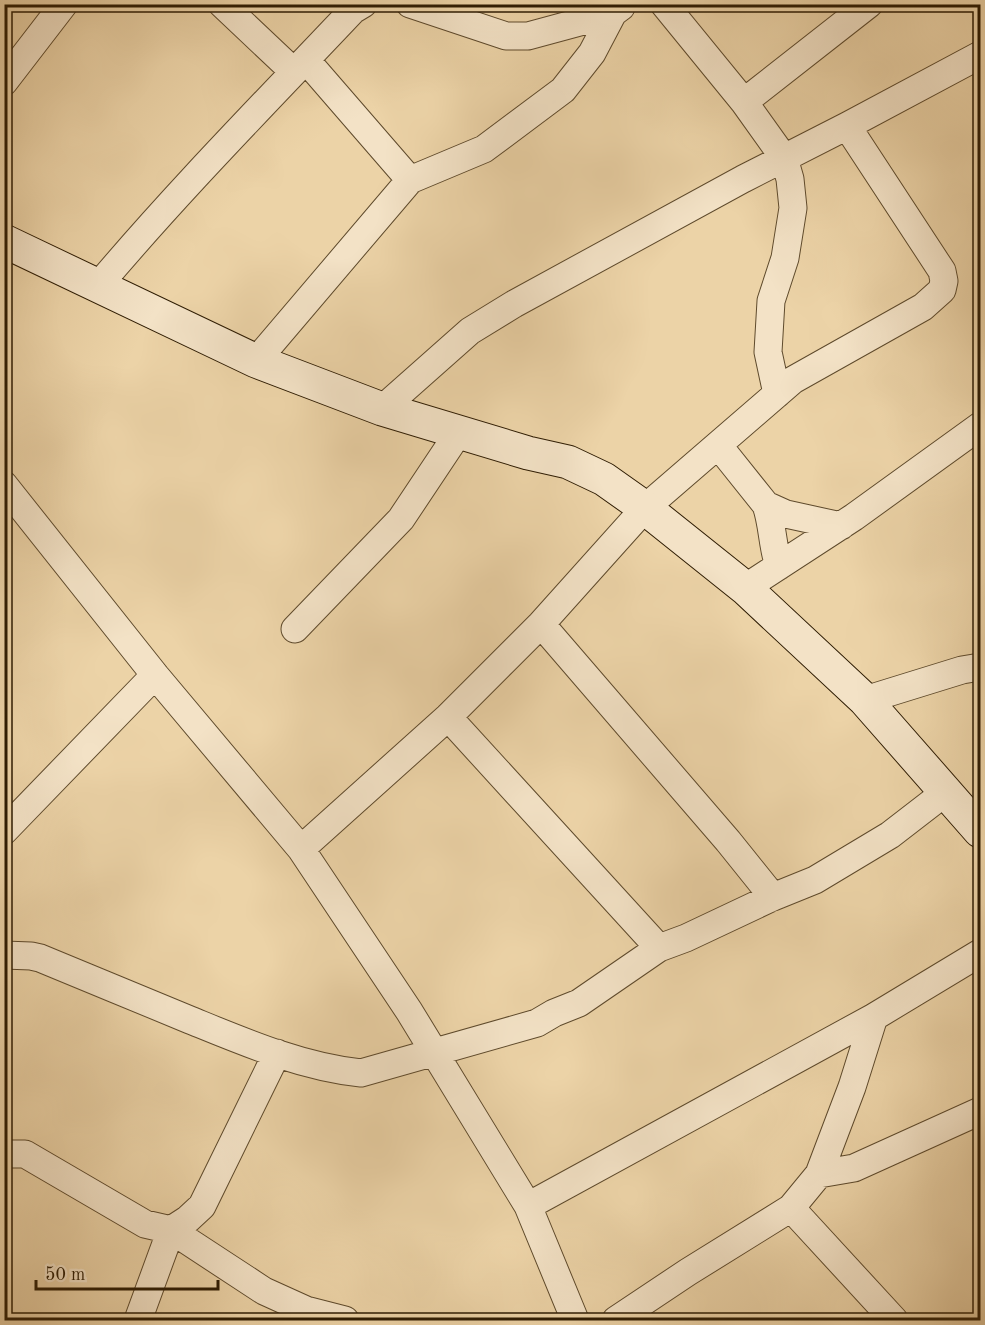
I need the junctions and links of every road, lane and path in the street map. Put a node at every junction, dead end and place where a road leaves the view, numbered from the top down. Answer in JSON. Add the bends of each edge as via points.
{"nodes":[{"id":1,"x":64,"y":4,"type":"edge"},
{"id":2,"x":222,"y":4,"type":"edge"},
{"id":3,"x":363,"y":4,"type":"edge"},
{"id":4,"x":410,"y":4,"type":"edge"},
{"id":5,"x":664,"y":4,"type":"edge"},
{"id":6,"x":869,"y":4,"type":"edge"},
{"id":7,"x":618,"y":9,"type":"edge"},
{"id":8,"x":981,"y":55,"type":"edge"},
{"id":9,"x":300,"y":66,"type":"junction"},
{"id":10,"x":4,"y":82,"type":"edge"},
{"id":11,"x":744,"y":102,"type":"junction"},
{"id":12,"x":847,"y":126,"type":"junction"},
{"id":13,"x":784,"y":158,"type":"junction"},
{"id":14,"x":410,"y":180,"type":"junction"},
{"id":15,"x":4,"y":241,"type":"edge"},
{"id":16,"x":98,"y":286,"type":"junction"},
{"id":17,"x":256,"y":361,"type":"junction"},
{"id":18,"x":777,"y":394,"type":"junction"},
{"id":19,"x":382,"y":409,"type":"junction"},
{"id":20,"x":981,"y":426,"type":"edge"},
{"id":21,"x":459,"y":432,"type":"junction"},
{"id":22,"x":718,"y":445,"type":"junction"},
{"id":23,"x":4,"y":485,"type":"edge"},
{"id":24,"x":766,"y":505,"type":"junction"},
{"id":25,"x":645,"y":508,"type":"junction"},
{"id":26,"x":841,"y":526,"type":"junction"},
{"id":27,"x":779,"y":566,"type":"junction"},
{"id":28,"x":745,"y":588,"type":"junction"},
{"id":29,"x":541,"y":624,"type":"junction"},
{"id":30,"x":295,"y":629,"type":"dead end"},
{"id":31,"x":981,"y":667,"type":"edge"},
{"id":32,"x":155,"y":675,"type":"junction"},
{"id":33,"x":865,"y":700,"type":"junction"},
{"id":34,"x":448,"y":717,"type":"junction"},
{"id":35,"x":947,"y":791,"type":"junction"},
{"id":36,"x":4,"y":831,"type":"edge"},
{"id":37,"x":981,"y":831,"type":"edge"},
{"id":38,"x":301,"y":849,"type":"junction"},
{"id":39,"x":773,"y":897,"type":"junction"},
{"id":40,"x":659,"y":948,"type":"junction"},
{"id":41,"x":981,"y":953,"type":"edge"},
{"id":42,"x":4,"y":956,"type":"edge"},
{"id":43,"x":874,"y":1017,"type":"junction"},
{"id":44,"x":434,"y":1051,"type":"junction"},
{"id":45,"x":277,"y":1053,"type":"junction"},
{"id":46,"x":981,"y":1111,"type":"edge"},
{"id":47,"x":4,"y":1154,"type":"edge"},
{"id":48,"x":819,"y":1174,"type":"junction"},
{"id":49,"x":528,"y":1206,"type":"junction"},
{"id":50,"x":791,"y":1208,"type":"junction"},
{"id":51,"x":171,"y":1230,"type":"junction"},
{"id":52,"x":138,"y":1320,"type":"edge"},
{"id":53,"x":345,"y":1320,"type":"edge"},
{"id":54,"x":575,"y":1320,"type":"edge"},
{"id":55,"x":616,"y":1320,"type":"edge"},
{"id":56,"x":894,"y":1320,"type":"edge"}],
"edges":[{"from":1,"to":10,"type":"street"},
{"from":2,"to":9,"type":"street"},
{"from":3,"to":9,"type":"street"},
{"from":4,"to":7,"type":"street","via":[[506,36],[528,36]]},
{"from":5,"to":11,"type":"street"},
{"from":6,"to":11,"type":"street"},
{"from":7,"to":14,"type":"street","via":[[563,90],[484,149]]},
{"from":8,"to":12,"type":"street"},
{"from":9,"to":14,"type":"street"},
{"from":9,"to":16,"type":"street","via":[[152,222]]},
{"from":11,"to":13,"type":"street"},
{"from":12,"to":13,"type":"street"},
{"from":12,"to":18,"type":"street","via":[[942,271],[942,290],[923,307],[793,380]]},
{"from":13,"to":18,"type":"street","via":[[793,208],[785,258],[771,301],[768,352]]},
{"from":13,"to":19,"type":"street","via":[[487,320]]},
{"from":14,"to":17,"type":"street"},
{"from":15,"to":16,"type":"street"},
{"from":16,"to":17,"type":"street"},
{"from":17,"to":19,"type":"street"},
{"from":18,"to":22,"type":"street"},
{"from":19,"to":21,"type":"street"},
{"from":20,"to":26,"type":"street"},
{"from":21,"to":25,"type":"street","via":[[568,462],[604,479]]},
{"from":21,"to":30,"type":"street","via":[[400,519]]},
{"from":22,"to":24,"type":"street"},
{"from":22,"to":25,"type":"street"},
{"from":23,"to":32,"type":"street"},
{"from":24,"to":26,"type":"street","via":[[786,514]]},
{"from":24,"to":27,"type":"street"},
{"from":25,"to":28,"type":"street"},
{"from":25,"to":29,"type":"street"},
{"from":26,"to":27,"type":"street"},
{"from":27,"to":28,"type":"street"},
{"from":28,"to":33,"type":"street"},
{"from":29,"to":34,"type":"street"},
{"from":29,"to":39,"type":"street"},
{"from":31,"to":33,"type":"street"},
{"from":32,"to":36,"type":"street"},
{"from":32,"to":38,"type":"street"},
{"from":33,"to":35,"type":"street"},
{"from":34,"to":38,"type":"street"},
{"from":34,"to":40,"type":"street"},
{"from":35,"to":37,"type":"street"},
{"from":35,"to":39,"type":"street","via":[[890,835],[825,875]]},
{"from":38,"to":44,"type":"street"},
{"from":39,"to":40,"type":"street"},
{"from":40,"to":44,"type":"street","via":[[579,1003],[537,1023]]},
{"from":41,"to":43,"type":"street"},
{"from":42,"to":45,"type":"street","via":[[40,958]]},
{"from":43,"to":48,"type":"street"},
{"from":43,"to":49,"type":"street"},
{"from":44,"to":45,"type":"street","via":[[361,1073],[339,1071]]},
{"from":44,"to":49,"type":"street"},
{"from":45,"to":51,"type":"street","via":[[202,1206]]},
{"from":46,"to":48,"type":"street","via":[[854,1168]]},
{"from":47,"to":51,"type":"street","via":[[25,1154],[145,1224]]},
{"from":48,"to":50,"type":"street"},
{"from":49,"to":54,"type":"street"},
{"from":50,"to":55,"type":"street"},
{"from":50,"to":56,"type":"street"},
{"from":51,"to":52,"type":"street"},
{"from":51,"to":53,"type":"street","via":[[264,1291],[306,1310]]}]}
